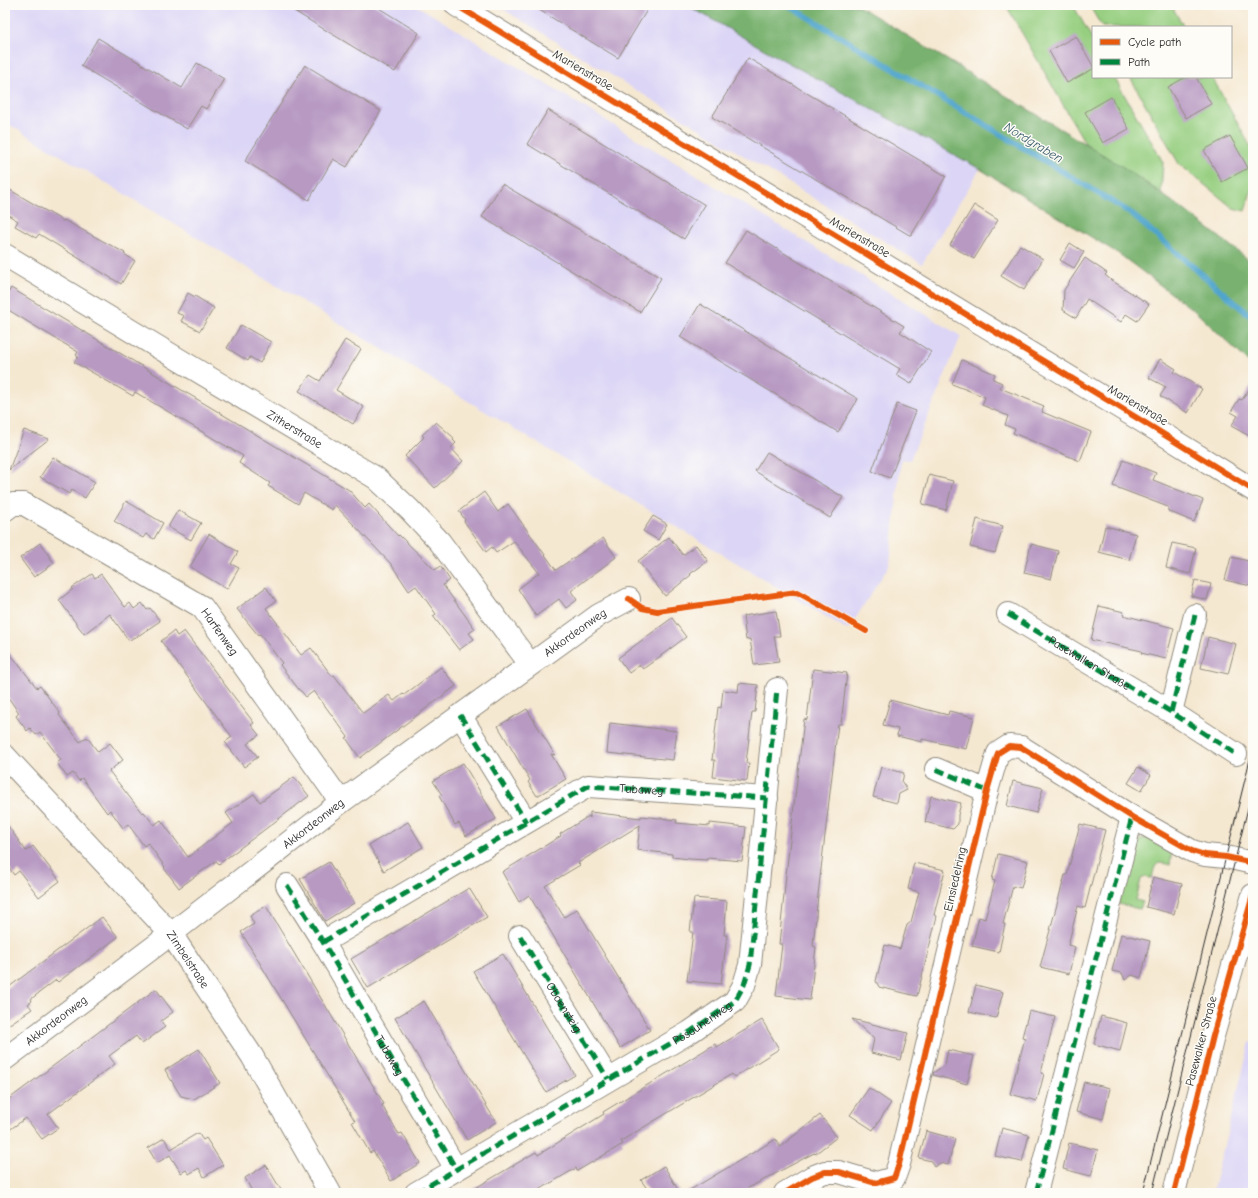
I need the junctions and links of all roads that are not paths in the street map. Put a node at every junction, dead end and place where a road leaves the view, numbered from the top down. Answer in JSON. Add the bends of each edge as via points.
{"nodes":[{"id":1,"x":456,"y":5,"type":"edge"},
{"id":2,"x":5,"y":255,"type":"edge"},
{"id":3,"x":1253,"y":490,"type":"edge"},
{"id":4,"x":5,"y":510,"type":"edge"},
{"id":5,"x":629,"y":599,"type":"dead end"},
{"id":6,"x":1008,"y":614,"type":"dead end"},
{"id":7,"x":1195,"y":615,"type":"dead end"},
{"id":8,"x":530,"y":664,"type":"junction"},
{"id":9,"x":777,"y":689,"type":"dead end"},
{"id":10,"x":1171,"y":712,"type":"junction"},
{"id":11,"x":460,"y":715,"type":"junction"},
{"id":12,"x":1236,"y":754,"type":"dead end"},
{"id":13,"x":5,"y":756,"type":"edge"},
{"id":14,"x":936,"y":770,"type":"dead end"},
{"id":15,"x":987,"y":791,"type":"junction"},
{"id":16,"x":767,"y":798,"type":"junction"},
{"id":17,"x":341,"y":802,"type":"junction"},
{"id":18,"x":1132,"y":817,"type":"junction"},
{"id":19,"x":526,"y":822,"type":"junction"},
{"id":20,"x":1253,"y":863,"type":"edge"},
{"id":21,"x":287,"y":885,"type":"dead end"},
{"id":22,"x":1253,"y":895,"type":"edge"},
{"id":23,"x":171,"y":934,"type":"junction"},
{"id":24,"x":520,"y":936,"type":"dead end"},
{"id":25,"x":323,"y":942,"type":"junction"},
{"id":26,"x":5,"y":1060,"type":"edge"},
{"id":27,"x":608,"y":1079,"type":"junction"},
{"id":28,"x":456,"y":1169,"type":"junction"},
{"id":29,"x":330,"y":1193,"type":"edge"},
{"id":30,"x":416,"y":1193,"type":"edge"},
{"id":31,"x":785,"y":1193,"type":"edge"},
{"id":32,"x":1036,"y":1193,"type":"edge"},
{"id":33,"x":1174,"y":1193,"type":"edge"}],
"edges":[{"from":1,"to":3,"type":"street","name":"Marienstraße"},
{"from":2,"to":8,"type":"street","name":"Zitherstraße","via":[[376,478],[440,542]]},
{"from":4,"to":17,"type":"street","name":"Harfenweg","via":[[13,504],[24,504],[202,607]]},
{"from":5,"to":8,"type":"street","name":"Akkordeonweg","via":[[599,615]]},
{"from":6,"to":10,"type":"street","name":"Pasewalker Straße"},
{"from":7,"to":10,"type":"street"},
{"from":8,"to":11,"type":"street","name":"Akkordeonweg"},
{"from":9,"to":16,"type":"street","name":"Posaunenweg"},
{"from":10,"to":12,"type":"street","name":"Pasewalker Straße"},
{"from":11,"to":17,"type":"street","name":"Akkordeonweg"},
{"from":11,"to":19,"type":"street"},
{"from":13,"to":23,"type":"street","name":"Zimbelstraße"},
{"from":14,"to":15,"type":"street"},
{"from":15,"to":18,"type":"street","name":"Einsiedelring","via":[[998,753],[1009,746],[1022,747]]},
{"from":15,"to":31,"type":"street","name":"Einsiedelring","via":[[894,1178],[876,1183],[839,1172],[824,1172]]},
{"from":16,"to":19,"type":"street","name":"Tubaweg","via":[[588,786]]},
{"from":16,"to":27,"type":"street","name":"Posaunenweg","via":[[750,965],[744,985],[735,1001],[690,1032]]},
{"from":17,"to":23,"type":"street","name":"Akkordeonweg"},
{"from":18,"to":20,"type":"street","name":"Einsiedelring","via":[[1192,851]]},
{"from":18,"to":32,"type":"street"},
{"from":19,"to":25,"type":"street","name":"Tubaweg"},
{"from":21,"to":25,"type":"street","name":"Tubaweg"},
{"from":22,"to":33,"type":"street","name":"Pasewalker Straße","via":[[1213,1036]]},
{"from":23,"to":26,"type":"street","name":"Akkordeonweg"},
{"from":23,"to":29,"type":"street","name":"Zimbelstraße","via":[[252,1056]]},
{"from":24,"to":27,"type":"street","name":"Oboensteig"},
{"from":25,"to":28,"type":"street","name":"Tubaweg"},
{"from":27,"to":28,"type":"street","name":"Posaunenweg"},
{"from":28,"to":30,"type":"street","name":"Posaunenweg"}]}
